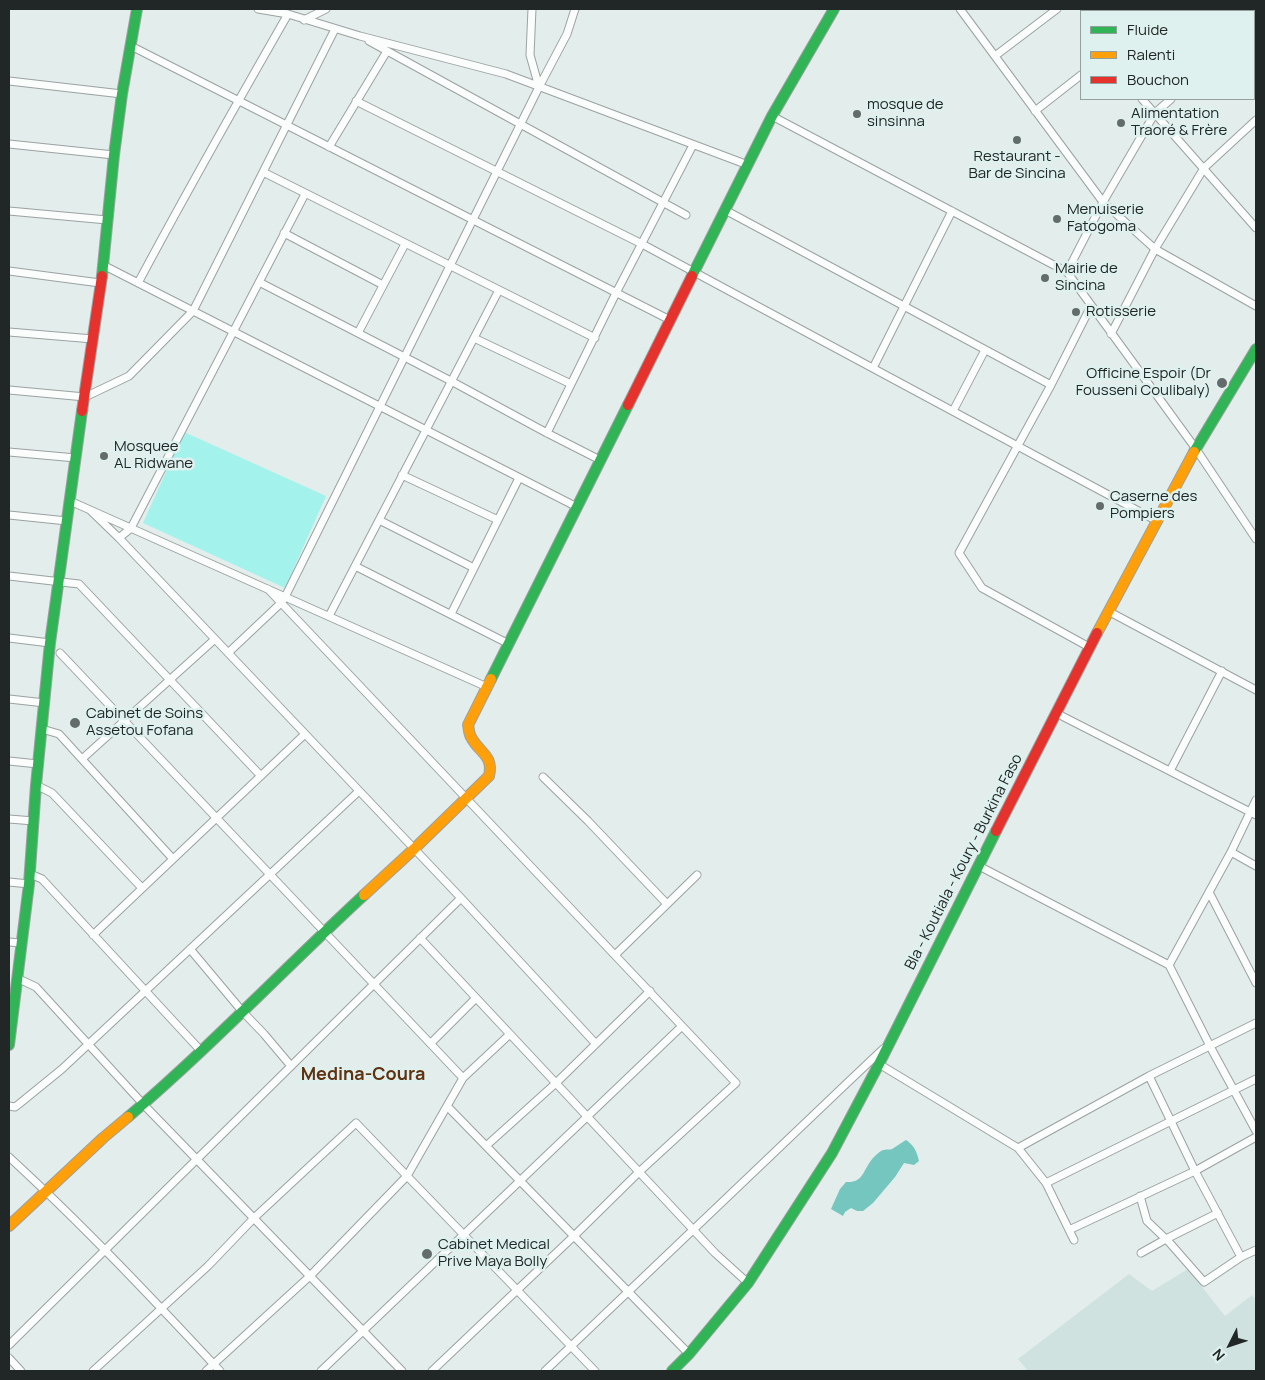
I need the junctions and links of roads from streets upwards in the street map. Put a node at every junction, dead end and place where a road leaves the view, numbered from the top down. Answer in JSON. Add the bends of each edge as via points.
{"nodes":[{"id":1,"x":137,"y":9,"type":"edge"},
{"id":2,"x":258,"y":9,"type":"edge"},
{"id":3,"x":326,"y":9,"type":"edge"},
{"id":4,"x":532,"y":9,"type":"edge"},
{"id":5,"x":575,"y":9,"type":"edge"},
{"id":6,"x":834,"y":9,"type":"edge"},
{"id":7,"x":960,"y":9,"type":"edge"},
{"id":8,"x":1057,"y":9,"type":"edge"},
{"id":9,"x":288,"y":14,"type":"junction"},
{"id":10,"x":304,"y":20,"type":"junction"},
{"id":11,"x":335,"y":29,"type":"junction"},
{"id":12,"x":360,"y":36,"type":"junction"},
{"id":13,"x":131,"y":46,"type":"junction"},
{"id":14,"x":387,"y":51,"type":"junction"},
{"id":15,"x":995,"y":56,"type":"junction"},
{"id":16,"x":1080,"y":77,"type":"edge"},
{"id":17,"x":9,"y":81,"type":"edge"},
{"id":18,"x":539,"y":87,"type":"junction"},
{"id":19,"x":122,"y":94,"type":"junction"},
{"id":20,"x":238,"y":100,"type":"junction"},
{"id":21,"x":1143,"y":100,"type":"edge"},
{"id":22,"x":1170,"y":100,"type":"edge"},
{"id":23,"x":356,"y":101,"type":"junction"},
{"id":24,"x":1035,"y":111,"type":"junction"},
{"id":25,"x":1155,"y":113,"type":"junction"},
{"id":26,"x":772,"y":116,"type":"junction"},
{"id":27,"x":1256,"y":120,"type":"edge"},
{"id":28,"x":521,"y":124,"type":"junction"},
{"id":29,"x":286,"y":125,"type":"junction"},
{"id":30,"x":9,"y":144,"type":"edge"},
{"id":31,"x":693,"y":145,"type":"junction"},
{"id":32,"x":329,"y":147,"type":"junction"},
{"id":33,"x":114,"y":154,"type":"junction"},
{"id":34,"x":748,"y":165,"type":"junction"},
{"id":35,"x":1204,"y":168,"type":"junction"},
{"id":36,"x":262,"y":172,"type":"junction"},
{"id":37,"x":497,"y":172,"type":"junction"},
{"id":38,"x":305,"y":194,"type":"junction"},
{"id":39,"x":664,"y":202,"type":"junction"},
{"id":40,"x":1103,"y":202,"type":"junction"},
{"id":41,"x":725,"y":210,"type":"junction"},
{"id":42,"x":9,"y":211,"type":"edge"},
{"id":43,"x":952,"y":211,"type":"junction"},
{"id":44,"x":686,"y":215,"type":"dead end"},
{"id":45,"x":107,"y":220,"type":"junction"},
{"id":46,"x":473,"y":220,"type":"junction"},
{"id":47,"x":1256,"y":228,"type":"edge"},
{"id":48,"x":284,"y":233,"type":"junction"},
{"id":49,"x":405,"y":244,"type":"junction"},
{"id":50,"x":642,"y":244,"type":"junction"},
{"id":51,"x":1155,"y":249,"type":"junction"},
{"id":52,"x":103,"y":265,"type":"junction"},
{"id":53,"x":450,"y":266,"type":"junction"},
{"id":54,"x":9,"y":271,"type":"edge"},
{"id":55,"x":694,"y":272,"type":"junction"},
{"id":56,"x":1067,"y":272,"type":"junction"},
{"id":57,"x":259,"y":282,"type":"junction"},
{"id":58,"x":100,"y":283,"type":"junction"},
{"id":59,"x":138,"y":283,"type":"junction"},
{"id":60,"x":383,"y":285,"type":"junction"},
{"id":61,"x":499,"y":290,"type":"junction"},
{"id":62,"x":616,"y":293,"type":"junction"},
{"id":63,"x":904,"y":306,"type":"junction"},
{"id":64,"x":1091,"y":306,"type":"junction"},
{"id":65,"x":1256,"y":306,"type":"edge"},
{"id":66,"x":193,"y":311,"type":"junction"},
{"id":67,"x":670,"y":320,"type":"junction"},
{"id":68,"x":9,"y":332,"type":"edge"},
{"id":69,"x":233,"y":332,"type":"junction"},
{"id":70,"x":358,"y":333,"type":"junction"},
{"id":71,"x":1111,"y":334,"type":"junction"},
{"id":72,"x":474,"y":338,"type":"junction"},
{"id":73,"x":594,"y":338,"type":"junction"},
{"id":74,"x":93,"y":339,"type":"junction"},
{"id":75,"x":1256,"y":349,"type":"edge"},
{"id":76,"x":985,"y":350,"type":"junction"},
{"id":77,"x":405,"y":357,"type":"junction"},
{"id":78,"x":873,"y":368,"type":"junction"},
{"id":79,"x":451,"y":381,"type":"junction"},
{"id":80,"x":571,"y":384,"type":"junction"},
{"id":81,"x":1051,"y":385,"type":"junction"},
{"id":82,"x":9,"y":390,"type":"edge"},
{"id":83,"x":84,"y":398,"type":"junction"},
{"id":84,"x":380,"y":407,"type":"junction"},
{"id":85,"x":952,"y":411,"type":"junction"},
{"id":86,"x":426,"y":430,"type":"junction"},
{"id":87,"x":547,"y":433,"type":"junction"},
{"id":88,"x":1018,"y":446,"type":"junction"},
{"id":89,"x":1196,"y":449,"type":"junction"},
{"id":90,"x":9,"y":452,"type":"edge"},
{"id":91,"x":76,"y":458,"type":"junction"},
{"id":92,"x":600,"y":460,"type":"junction"},
{"id":93,"x":402,"y":475,"type":"junction"},
{"id":94,"x":519,"y":478,"type":"junction"},
{"id":95,"x":70,"y":501,"type":"junction"},
{"id":96,"x":577,"y":507,"type":"junction"},
{"id":97,"x":90,"y":510,"type":"junction"},
{"id":98,"x":9,"y":515,"type":"edge"},
{"id":99,"x":379,"y":520,"type":"junction"},
{"id":100,"x":498,"y":520,"type":"junction"},
{"id":101,"x":67,"y":521,"type":"junction"},
{"id":102,"x":1157,"y":521,"type":"junction"},
{"id":103,"x":131,"y":528,"type":"junction"},
{"id":104,"x":119,"y":538,"type":"junction"},
{"id":105,"x":1256,"y":539,"type":"edge"},
{"id":106,"x":355,"y":566,"type":"junction"},
{"id":107,"x":474,"y":568,"type":"junction"},
{"id":108,"x":9,"y":576,"type":"edge"},
{"id":109,"x":59,"y":582,"type":"junction"},
{"id":110,"x":283,"y":600,"type":"junction"},
{"id":111,"x":1108,"y":612,"type":"junction"},
{"id":112,"x":451,"y":614,"type":"junction"},
{"id":113,"x":329,"y":616,"type":"junction"},
{"id":114,"x":9,"y":638,"type":"edge"},
{"id":115,"x":215,"y":639,"type":"junction"},
{"id":116,"x":50,"y":642,"type":"junction"},
{"id":117,"x":509,"y":644,"type":"junction"},
{"id":118,"x":1089,"y":647,"type":"junction"},
{"id":119,"x":60,"y":653,"type":"dead end"},
{"id":120,"x":228,"y":653,"type":"junction"},
{"id":121,"x":1222,"y":671,"type":"junction"},
{"id":122,"x":169,"y":680,"type":"junction"},
{"id":123,"x":487,"y":687,"type":"junction"},
{"id":124,"x":1256,"y":690,"type":"edge"},
{"id":125,"x":9,"y":699,"type":"edge"},
{"id":126,"x":44,"y":702,"type":"junction"},
{"id":127,"x":1056,"y":713,"type":"junction"},
{"id":128,"x":124,"y":720,"type":"junction"},
{"id":129,"x":42,"y":729,"type":"junction"},
{"id":130,"x":305,"y":734,"type":"junction"},
{"id":131,"x":82,"y":759,"type":"junction"},
{"id":132,"x":9,"y":761,"type":"edge"},
{"id":133,"x":38,"y":764,"type":"junction"},
{"id":134,"x":1170,"y":771,"type":"junction"},
{"id":135,"x":261,"y":776,"type":"junction"},
{"id":136,"x":544,"y":777,"type":"dead end"},
{"id":137,"x":36,"y":784,"type":"junction"},
{"id":138,"x":359,"y":791,"type":"junction"},
{"id":139,"x":466,"y":798,"type":"junction"},
{"id":140,"x":1256,"y":800,"type":"edge"},
{"id":141,"x":1253,"y":813,"type":"edge"},
{"id":142,"x":217,"y":818,"type":"junction"},
{"id":143,"x":9,"y":819,"type":"edge"},
{"id":144,"x":34,"y":821,"type":"junction"},
{"id":145,"x":414,"y":849,"type":"junction"},
{"id":146,"x":1230,"y":852,"type":"junction"},
{"id":147,"x":173,"y":859,"type":"junction"},
{"id":148,"x":979,"y":866,"type":"junction"},
{"id":149,"x":1256,"y":866,"type":"edge"},
{"id":150,"x":270,"y":874,"type":"junction"},
{"id":151,"x":697,"y":875,"type":"dead end"},
{"id":152,"x":29,"y":879,"type":"junction"},
{"id":153,"x":9,"y":882,"type":"edge"},
{"id":154,"x":142,"y":888,"type":"junction"},
{"id":155,"x":1209,"y":892,"type":"junction"},
{"id":156,"x":461,"y":898,"type":"junction"},
{"id":157,"x":667,"y":904,"type":"junction"},
{"id":158,"x":324,"y":932,"type":"junction"},
{"id":159,"x":93,"y":935,"type":"junction"},
{"id":160,"x":420,"y":938,"type":"junction"},
{"id":161,"x":9,"y":942,"type":"edge"},
{"id":162,"x":21,"y":943,"type":"junction"},
{"id":163,"x":190,"y":949,"type":"junction"},
{"id":164,"x":615,"y":955,"type":"junction"},
{"id":165,"x":1169,"y":966,"type":"junction"},
{"id":166,"x":17,"y":978,"type":"junction"},
{"id":167,"x":1256,"y":983,"type":"edge"},
{"id":168,"x":374,"y":984,"type":"junction"},
{"id":169,"x":145,"y":991,"type":"junction"},
{"id":170,"x":650,"y":991,"type":"junction"},
{"id":171,"x":476,"y":998,"type":"junction"},
{"id":172,"x":242,"y":1011,"type":"junction"},
{"id":173,"x":1256,"y":1023,"type":"edge"},
{"id":174,"x":682,"y":1026,"type":"junction"},
{"id":175,"x":510,"y":1034,"type":"junction"},
{"id":176,"x":430,"y":1043,"type":"junction"},
{"id":177,"x":89,"y":1044,"type":"junction"},
{"id":178,"x":596,"y":1044,"type":"junction"},
{"id":179,"x":9,"y":1045,"type":"edge"},
{"id":180,"x":888,"y":1045,"type":"junction"},
{"id":181,"x":1210,"y":1046,"type":"junction"},
{"id":182,"x":200,"y":1051,"type":"junction"},
{"id":183,"x":879,"y":1064,"type":"junction"},
{"id":184,"x":291,"y":1066,"type":"junction"},
{"id":185,"x":1149,"y":1076,"type":"junction"},
{"id":186,"x":462,"y":1078,"type":"junction"},
{"id":187,"x":1256,"y":1079,"type":"edge"},
{"id":188,"x":556,"y":1083,"type":"junction"},
{"id":189,"x":1234,"y":1090,"type":"junction"},
{"id":190,"x":143,"y":1104,"type":"junction"},
{"id":191,"x":9,"y":1106,"type":"edge"},
{"id":192,"x":447,"y":1106,"type":"junction"},
{"id":193,"x":587,"y":1116,"type":"junction"},
{"id":194,"x":1171,"y":1121,"type":"junction"},
{"id":195,"x":1256,"y":1131,"type":"edge"},
{"id":196,"x":1256,"y":1137,"type":"edge"},
{"id":197,"x":486,"y":1146,"type":"junction"},
{"id":198,"x":1018,"y":1148,"type":"junction"},
{"id":199,"x":9,"y":1157,"type":"edge"},
{"id":200,"x":197,"y":1159,"type":"junction"},
{"id":201,"x":1195,"y":1170,"type":"junction"},
{"id":202,"x":639,"y":1172,"type":"junction"},
{"id":203,"x":407,"y":1176,"type":"junction"},
{"id":204,"x":520,"y":1181,"type":"junction"},
{"id":205,"x":1046,"y":1184,"type":"junction"},
{"id":206,"x":46,"y":1191,"type":"junction"},
{"id":207,"x":1140,"y":1196,"type":"junction"},
{"id":208,"x":1218,"y":1213,"type":"junction"},
{"id":209,"x":254,"y":1218,"type":"junction"},
{"id":210,"x":9,"y":1226,"type":"edge"},
{"id":211,"x":693,"y":1230,"type":"junction"},
{"id":212,"x":1069,"y":1230,"type":"junction"},
{"id":213,"x":464,"y":1235,"type":"junction"},
{"id":214,"x":574,"y":1236,"type":"junction"},
{"id":215,"x":1166,"y":1239,"type":"junction"},
{"id":216,"x":1074,"y":1240,"type":"dead end"},
{"id":217,"x":105,"y":1250,"type":"junction"},
{"id":218,"x":1256,"y":1250,"type":"edge"},
{"id":219,"x":1141,"y":1253,"type":"dead end"},
{"id":220,"x":1241,"y":1257,"type":"junction"},
{"id":221,"x":310,"y":1276,"type":"junction"},
{"id":222,"x":748,"y":1283,"type":"junction"},
{"id":223,"x":517,"y":1290,"type":"junction"},
{"id":224,"x":628,"y":1292,"type":"junction"},
{"id":225,"x":161,"y":1308,"type":"junction"},
{"id":226,"x":363,"y":1331,"type":"junction"},
{"id":227,"x":9,"y":1344,"type":"edge"},
{"id":228,"x":571,"y":1346,"type":"junction"},
{"id":229,"x":689,"y":1354,"type":"junction"},
{"id":230,"x":9,"y":1358,"type":"edge"},
{"id":231,"x":214,"y":1364,"type":"junction"},
{"id":232,"x":21,"y":1371,"type":"edge"},
{"id":233,"x":93,"y":1371,"type":"edge"},
{"id":234,"x":206,"y":1371,"type":"edge"},
{"id":235,"x":220,"y":1371,"type":"edge"},
{"id":236,"x":321,"y":1371,"type":"edge"},
{"id":237,"x":402,"y":1371,"type":"edge"},
{"id":238,"x":432,"y":1371,"type":"edge"},
{"id":239,"x":545,"y":1371,"type":"edge"},
{"id":240,"x":595,"y":1371,"type":"edge"},
{"id":241,"x":672,"y":1371,"type":"edge"}],
"edges":[{"from":1,"to":13,"type":"street"},
{"from":2,"to":9,"type":"street"},
{"from":3,"to":10,"type":"street"},
{"from":4,"to":18,"type":"street","via":[[530,55]]},
{"from":5,"to":18,"type":"street","via":[[567,34]]},
{"from":6,"to":26,"type":"street"},
{"from":7,"to":15,"type":"street"},
{"from":8,"to":15,"type":"street"},
{"from":9,"to":10,"type":"street"},
{"from":9,"to":20,"type":"street"},
{"from":10,"to":11,"type":"street"},
{"from":11,"to":12,"type":"street"},
{"from":11,"to":29,"type":"street"},
{"from":12,"to":14,"type":"street"},
{"from":12,"to":18,"type":"street","via":[[506,74]]},
{"from":13,"to":19,"type":"street"},
{"from":13,"to":20,"type":"street"},
{"from":14,"to":23,"type":"street"},
{"from":14,"to":28,"type":"street"},
{"from":15,"to":24,"type":"street"},
{"from":16,"to":24,"type":"street"},
{"from":17,"to":19,"type":"street"},
{"from":18,"to":28,"type":"street"},
{"from":18,"to":31,"type":"street"},
{"from":19,"to":33,"type":"street"},
{"from":20,"to":29,"type":"street"},
{"from":20,"to":59,"type":"street"},
{"from":21,"to":25,"type":"street"},
{"from":22,"to":25,"type":"street"},
{"from":23,"to":32,"type":"street"},
{"from":23,"to":37,"type":"street"},
{"from":24,"to":40,"type":"street"},
{"from":25,"to":35,"type":"street"},
{"from":25,"to":40,"type":"street"},
{"from":26,"to":34,"type":"street"},
{"from":26,"to":43,"type":"street"},
{"from":27,"to":35,"type":"street"},
{"from":28,"to":37,"type":"street"},
{"from":28,"to":39,"type":"street"},
{"from":29,"to":32,"type":"street"},
{"from":29,"to":36,"type":"street"},
{"from":30,"to":33,"type":"street"},
{"from":31,"to":34,"type":"street"},
{"from":31,"to":39,"type":"street"},
{"from":32,"to":46,"type":"street"},
{"from":33,"to":45,"type":"street"},
{"from":34,"to":41,"type":"street"},
{"from":35,"to":47,"type":"street"},
{"from":35,"to":51,"type":"street"},
{"from":36,"to":38,"type":"street"},
{"from":36,"to":66,"type":"street"},
{"from":37,"to":46,"type":"street"},
{"from":37,"to":50,"type":"street"},
{"from":38,"to":48,"type":"street"},
{"from":38,"to":49,"type":"street"},
{"from":39,"to":44,"type":"street"},
{"from":39,"to":50,"type":"street"},
{"from":40,"to":51,"type":"street"},
{"from":40,"to":56,"type":"street"},
{"from":41,"to":55,"type":"street"},
{"from":41,"to":63,"type":"street"},
{"from":42,"to":45,"type":"street"},
{"from":43,"to":56,"type":"street"},
{"from":43,"to":63,"type":"street"},
{"from":45,"to":52,"type":"street"},
{"from":46,"to":53,"type":"street"},
{"from":46,"to":62,"type":"street"},
{"from":48,"to":57,"type":"street"},
{"from":48,"to":60,"type":"street"},
{"from":49,"to":53,"type":"street"},
{"from":49,"to":60,"type":"street"},
{"from":50,"to":55,"type":"street"},
{"from":50,"to":62,"type":"street"},
{"from":51,"to":65,"type":"street"},
{"from":51,"to":71,"type":"street"},
{"from":52,"to":58,"type":"street"},
{"from":52,"to":59,"type":"street"},
{"from":53,"to":61,"type":"street"},
{"from":53,"to":77,"type":"street"},
{"from":54,"to":58,"type":"street"},
{"from":55,"to":67,"type":"street"},
{"from":55,"to":78,"type":"street"},
{"from":56,"to":64,"type":"street"},
{"from":57,"to":69,"type":"street"},
{"from":57,"to":70,"type":"street"},
{"from":58,"to":74,"type":"street"},
{"from":59,"to":66,"type":"street"},
{"from":60,"to":70,"type":"street"},
{"from":61,"to":72,"type":"street"},
{"from":61,"to":73,"type":"street"},
{"from":62,"to":67,"type":"street"},
{"from":62,"to":73,"type":"street"},
{"from":63,"to":76,"type":"street"},
{"from":63,"to":78,"type":"street"},
{"from":64,"to":71,"type":"street"},
{"from":64,"to":81,"type":"street"},
{"from":66,"to":69,"type":"street"},
{"from":66,"to":83,"type":"street","via":[[129,376]]},
{"from":67,"to":92,"type":"street"},
{"from":68,"to":74,"type":"street"},
{"from":69,"to":84,"type":"street"},
{"from":69,"to":103,"type":"street"},
{"from":70,"to":77,"type":"street"},
{"from":71,"to":89,"type":"street"},
{"from":72,"to":79,"type":"street"},
{"from":72,"to":80,"type":"street"},
{"from":73,"to":80,"type":"street"},
{"from":74,"to":83,"type":"street"},
{"from":75,"to":89,"type":"street","name":"Bla - Koutiala - Koury - Burkina Faso"},
{"from":76,"to":81,"type":"street"},
{"from":76,"to":85,"type":"street"},
{"from":77,"to":79,"type":"street"},
{"from":77,"to":84,"type":"street"},
{"from":78,"to":85,"type":"street"},
{"from":79,"to":86,"type":"street"},
{"from":79,"to":87,"type":"street"},
{"from":80,"to":87,"type":"street"},
{"from":81,"to":88,"type":"street"},
{"from":82,"to":83,"type":"street"},
{"from":83,"to":91,"type":"street"},
{"from":84,"to":86,"type":"street"},
{"from":84,"to":110,"type":"street"},
{"from":85,"to":88,"type":"street"},
{"from":86,"to":93,"type":"street"},
{"from":86,"to":94,"type":"street"},
{"from":87,"to":92,"type":"street"},
{"from":88,"to":102,"type":"street"},
{"from":88,"to":118,"type":"street","via":[[960,553],[982,588]]},
{"from":89,"to":102,"type":"street","name":"Bla - Koutiala - Koury - Burkina Faso"},
{"from":89,"to":105,"type":"street"},
{"from":90,"to":91,"type":"street"},
{"from":91,"to":95,"type":"street"},
{"from":92,"to":96,"type":"street"},
{"from":93,"to":99,"type":"street"},
{"from":93,"to":100,"type":"street"},
{"from":94,"to":96,"type":"street"},
{"from":94,"to":100,"type":"street"},
{"from":95,"to":97,"type":"street"},
{"from":95,"to":101,"type":"street"},
{"from":96,"to":117,"type":"street"},
{"from":97,"to":103,"type":"street"},
{"from":97,"to":104,"type":"street"},
{"from":98,"to":101,"type":"street"},
{"from":99,"to":106,"type":"street"},
{"from":99,"to":107,"type":"street"},
{"from":100,"to":107,"type":"street"},
{"from":101,"to":109,"type":"street"},
{"from":102,"to":111,"type":"street","name":"Bla - Koutiala - Koury - Burkina Faso"},
{"from":103,"to":104,"type":"street"},
{"from":103,"to":110,"type":"street","via":[[268,589]]},
{"from":104,"to":115,"type":"street"},
{"from":106,"to":112,"type":"street"},
{"from":106,"to":113,"type":"street"},
{"from":107,"to":112,"type":"street"},
{"from":108,"to":109,"type":"street"},
{"from":109,"to":116,"type":"street"},
{"from":109,"to":122,"type":"street","via":[[79,584]]},
{"from":110,"to":113,"type":"street"},
{"from":110,"to":120,"type":"street"},
{"from":110,"to":139,"type":"street"},
{"from":111,"to":118,"type":"street","name":"Bla - Koutiala - Koury - Burkina Faso"},
{"from":111,"to":121,"type":"street"},
{"from":112,"to":117,"type":"street"},
{"from":113,"to":123,"type":"street"},
{"from":114,"to":116,"type":"street"},
{"from":115,"to":120,"type":"street"},
{"from":115,"to":122,"type":"street"},
{"from":116,"to":126,"type":"street"},
{"from":117,"to":123,"type":"street"},
{"from":118,"to":127,"type":"street","name":"Bla - Koutiala - Koury - Burkina Faso"},
{"from":119,"to":128,"type":"street"},
{"from":120,"to":130,"type":"street"},
{"from":121,"to":124,"type":"street"},
{"from":121,"to":134,"type":"street"},
{"from":122,"to":128,"type":"street"},
{"from":122,"to":135,"type":"street"},
{"from":123,"to":139,"type":"street","via":[[468,725],[471,737],[491,767],[489,776]]},
{"from":125,"to":126,"type":"street"},
{"from":126,"to":129,"type":"street"},
{"from":127,"to":134,"type":"street"},
{"from":127,"to":148,"type":"street","name":"Bla - Koutiala - Koury - Burkina Faso"},
{"from":128,"to":131,"type":"street"},
{"from":128,"to":142,"type":"street"},
{"from":129,"to":131,"type":"street","via":[[59,734]]},
{"from":129,"to":133,"type":"street"},
{"from":130,"to":135,"type":"street"},
{"from":130,"to":138,"type":"street"},
{"from":131,"to":147,"type":"street"},
{"from":132,"to":133,"type":"street"},
{"from":133,"to":137,"type":"street"},
{"from":134,"to":141,"type":"street"},
{"from":135,"to":142,"type":"street"},
{"from":136,"to":157,"type":"street"},
{"from":137,"to":144,"type":"street"},
{"from":137,"to":154,"type":"street","via":[[52,793]]},
{"from":138,"to":145,"type":"street"},
{"from":138,"to":150,"type":"street"},
{"from":139,"to":145,"type":"street"},
{"from":139,"to":164,"type":"street"},
{"from":140,"to":141,"type":"street"},
{"from":141,"to":146,"type":"street"},
{"from":142,"to":147,"type":"street"},
{"from":142,"to":150,"type":"street"},
{"from":143,"to":144,"type":"street"},
{"from":144,"to":152,"type":"street"},
{"from":145,"to":156,"type":"street"},
{"from":145,"to":158,"type":"street"},
{"from":146,"to":149,"type":"street"},
{"from":146,"to":155,"type":"street"},
{"from":147,"to":154,"type":"street"},
{"from":148,"to":165,"type":"street"},
{"from":148,"to":180,"type":"street","name":"Bla - Koutiala - Koury - Burkina Faso"},
{"from":150,"to":158,"type":"street"},
{"from":150,"to":163,"type":"street"},
{"from":151,"to":157,"type":"street"},
{"from":152,"to":153,"type":"street"},
{"from":152,"to":159,"type":"street","via":[[42,879]]},
{"from":152,"to":162,"type":"street"},
{"from":154,"to":159,"type":"street"},
{"from":155,"to":165,"type":"street"},
{"from":155,"to":167,"type":"street"},
{"from":156,"to":160,"type":"street"},
{"from":156,"to":178,"type":"street"},
{"from":157,"to":164,"type":"street"},
{"from":158,"to":168,"type":"street"},
{"from":158,"to":172,"type":"street"},
{"from":159,"to":169,"type":"street"},
{"from":160,"to":168,"type":"street"},
{"from":160,"to":171,"type":"street"},
{"from":161,"to":162,"type":"street"},
{"from":162,"to":166,"type":"street"},
{"from":163,"to":169,"type":"street"},
{"from":163,"to":172,"type":"street"},
{"from":164,"to":170,"type":"street"},
{"from":165,"to":181,"type":"street"},
{"from":166,"to":177,"type":"street","via":[[36,987]]},
{"from":166,"to":179,"type":"street"},
{"from":168,"to":176,"type":"street"},
{"from":168,"to":184,"type":"street"},
{"from":169,"to":177,"type":"street"},
{"from":169,"to":182,"type":"street"},
{"from":170,"to":174,"type":"street"},
{"from":170,"to":178,"type":"street"},
{"from":171,"to":175,"type":"street"},
{"from":171,"to":176,"type":"street"},
{"from":172,"to":182,"type":"street"},
{"from":172,"to":184,"type":"street"},
{"from":173,"to":181,"type":"street"},
{"from":174,"to":193,"type":"street"},
{"from":174,"to":202,"type":"street","via":[[736,1083]]},
{"from":175,"to":186,"type":"street"},
{"from":175,"to":188,"type":"street"},
{"from":176,"to":186,"type":"street"},
{"from":177,"to":190,"type":"street"},
{"from":177,"to":191,"type":"street","via":[[19,1104]]},
{"from":178,"to":188,"type":"street"},
{"from":180,"to":183,"type":"street","name":"Bla - Koutiala - Koury - Burkina Faso"},
{"from":180,"to":211,"type":"street"},
{"from":181,"to":185,"type":"street"},
{"from":181,"to":189,"type":"street"},
{"from":182,"to":190,"type":"street"},
{"from":183,"to":198,"type":"street"},
{"from":183,"to":222,"type":"street","name":"Bla - Koutiala - Koury - Burkina Faso","via":[[832,1154]]},
{"from":184,"to":200,"type":"street"},
{"from":185,"to":194,"type":"street"},
{"from":185,"to":198,"type":"street"},
{"from":186,"to":192,"type":"street"},
{"from":187,"to":189,"type":"street"},
{"from":188,"to":193,"type":"street"},
{"from":188,"to":197,"type":"street"},
{"from":189,"to":194,"type":"street"},
{"from":189,"to":195,"type":"street"},
{"from":190,"to":200,"type":"street"},
{"from":190,"to":206,"type":"street"},
{"from":192,"to":197,"type":"street"},
{"from":192,"to":203,"type":"street"},
{"from":193,"to":202,"type":"street"},
{"from":193,"to":204,"type":"street"},
{"from":194,"to":201,"type":"street"},
{"from":194,"to":205,"type":"street"},
{"from":196,"to":201,"type":"street"},
{"from":197,"to":204,"type":"street"},
{"from":198,"to":205,"type":"street"},
{"from":199,"to":206,"type":"street"},
{"from":200,"to":209,"type":"street"},
{"from":200,"to":217,"type":"street"},
{"from":201,"to":207,"type":"street"},
{"from":201,"to":208,"type":"street"},
{"from":202,"to":211,"type":"street"},
{"from":202,"to":214,"type":"street"},
{"from":203,"to":209,"type":"street","via":[[356,1123]]},
{"from":203,"to":213,"type":"street"},
{"from":203,"to":221,"type":"street"},
{"from":204,"to":213,"type":"street"},
{"from":204,"to":214,"type":"street"},
{"from":205,"to":212,"type":"street"},
{"from":206,"to":210,"type":"street"},
{"from":206,"to":217,"type":"street"},
{"from":207,"to":212,"type":"street"},
{"from":207,"to":215,"type":"street","via":[[1147,1221]]},
{"from":208,"to":215,"type":"street"},
{"from":208,"to":220,"type":"street"},
{"from":209,"to":221,"type":"street"},
{"from":209,"to":225,"type":"street","via":[[208,1266]]},
{"from":211,"to":222,"type":"street"},
{"from":211,"to":224,"type":"street"},
{"from":212,"to":216,"type":"street"},
{"from":213,"to":223,"type":"street"},
{"from":213,"to":226,"type":"street"},
{"from":214,"to":223,"type":"street"},
{"from":214,"to":224,"type":"street"},
{"from":215,"to":219,"type":"street"},
{"from":215,"to":220,"type":"street","via":[[1204,1282]]},
{"from":217,"to":225,"type":"street"},
{"from":217,"to":227,"type":"street"},
{"from":218,"to":220,"type":"street"},
{"from":221,"to":226,"type":"street"},
{"from":221,"to":231,"type":"street"},
{"from":222,"to":229,"type":"street","name":"Bla - Koutiala - Koury - Burkina Faso"},
{"from":223,"to":228,"type":"street"},
{"from":223,"to":238,"type":"street"},
{"from":224,"to":228,"type":"street"},
{"from":224,"to":229,"type":"street"},
{"from":225,"to":231,"type":"street"},
{"from":225,"to":233,"type":"street"},
{"from":226,"to":236,"type":"street"},
{"from":226,"to":237,"type":"street"},
{"from":228,"to":239,"type":"street"},
{"from":228,"to":240,"type":"street"},
{"from":229,"to":241,"type":"street","name":"Bla - Koutiala - Koury - Burkina Faso"},
{"from":230,"to":232,"type":"street"},
{"from":231,"to":234,"type":"street"},
{"from":231,"to":235,"type":"street"}]}
